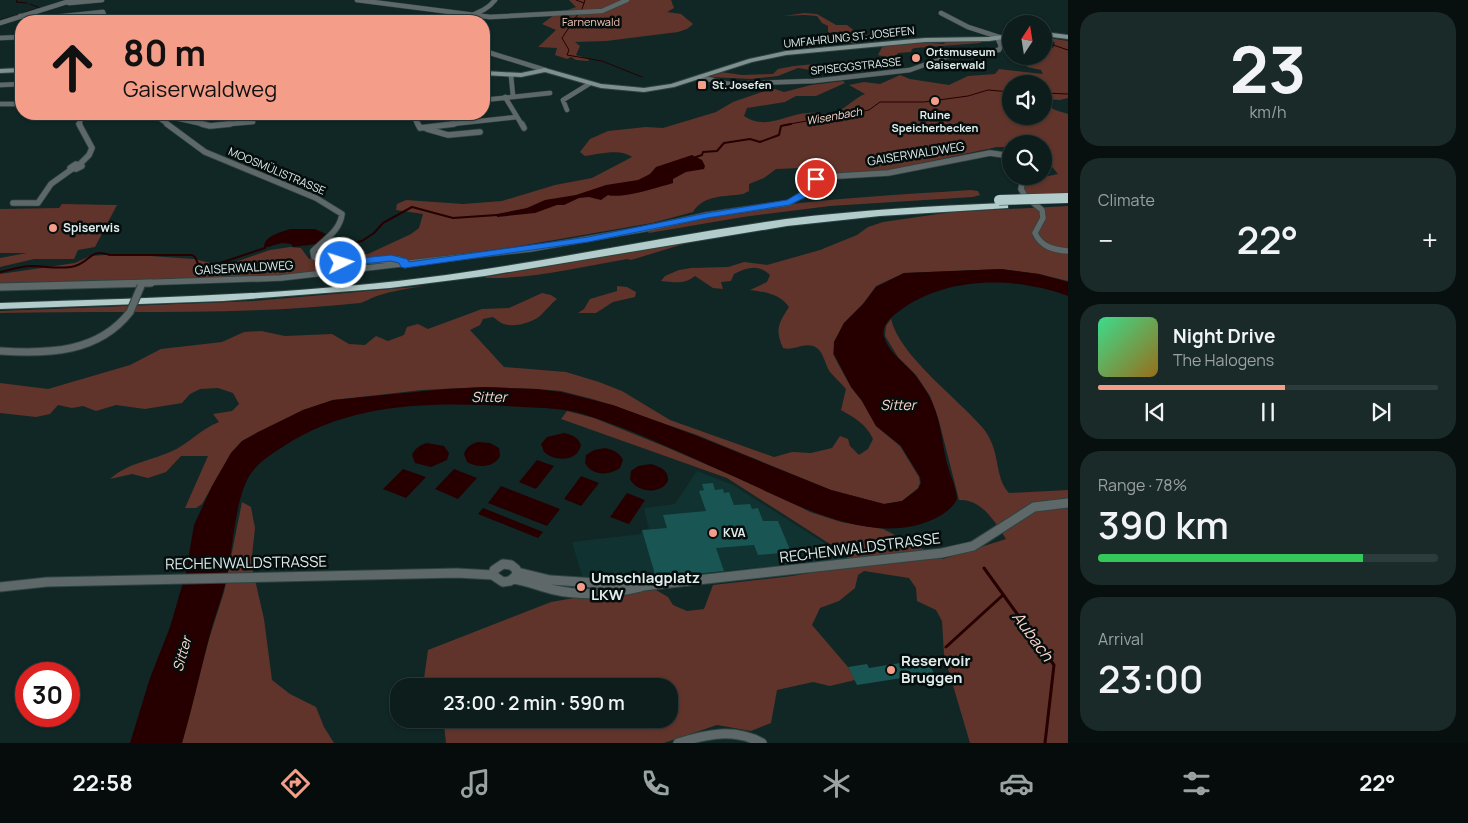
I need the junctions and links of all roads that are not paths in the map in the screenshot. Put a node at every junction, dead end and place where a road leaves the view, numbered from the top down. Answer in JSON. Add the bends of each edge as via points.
{"nodes":[{"id":1,"x":72,"y":0,"type":"edge"},
{"id":2,"x":102,"y":0,"type":"edge"},
{"id":3,"x":357,"y":0,"type":"edge"},
{"id":4,"x":495,"y":0,"type":"edge"},
{"id":5,"x":627,"y":0,"type":"edge"},
{"id":6,"x":66,"y":2,"type":"junction"},
{"id":7,"x":941,"y":13,"type":"dead end"},
{"id":8,"x":23,"y":15,"type":"edge"},
{"id":9,"x":77,"y":15,"type":"edge"},
{"id":10,"x":104,"y":15,"type":"edge"},
{"id":11,"x":470,"y":15,"type":"joint"},
{"id":12,"x":490,"y":17,"type":"edge"},
{"id":13,"x":15,"y":18,"type":"edge"},
{"id":14,"x":0,"y":22,"type":"edge"},
{"id":15,"x":1052,"y":35,"type":"edge"},
{"id":16,"x":15,"y":37,"type":"edge"},
{"id":17,"x":1068,"y":37,"type":"edge"},
{"id":18,"x":0,"y":38,"type":"edge"},
{"id":19,"x":1000,"y":38,"type":"junction"},
{"id":20,"x":490,"y":53,"type":"edge"},
{"id":21,"x":15,"y":70,"type":"edge"},
{"id":22,"x":546,"y":70,"type":"junction"},
{"id":23,"x":0,"y":71,"type":"edge"},
{"id":24,"x":490,"y":74,"type":"edge"},
{"id":25,"x":511,"y":76,"type":"junction"},
{"id":26,"x":700,"y":77,"type":"junction"},
{"id":27,"x":15,"y":84,"type":"edge"},
{"id":28,"x":589,"y":84,"type":"junction"},
{"id":29,"x":0,"y":85,"type":"edge"},
{"id":30,"x":550,"y":93,"type":"dead end"},
{"id":31,"x":514,"y":96,"type":"junction"},
{"id":32,"x":504,"y":97,"type":"junction"},
{"id":33,"x":490,"y":99,"type":"edge"},
{"id":34,"x":0,"y":104,"type":"edge"},
{"id":35,"x":15,"y":104,"type":"edge"},
{"id":36,"x":568,"y":110,"type":"dead end"},
{"id":37,"x":516,"y":117,"type":"junction"},
{"id":38,"x":78,"y":120,"type":"edge"},
{"id":39,"x":162,"y":120,"type":"edge"},
{"id":40,"x":182,"y":120,"type":"edge"},
{"id":41,"x":415,"y":120,"type":"edge"},
{"id":42,"x":490,"y":120,"type":"edge"},
{"id":43,"x":490,"y":120,"type":"edge"},
{"id":44,"x":253,"y":122,"type":"dead end"},
{"id":45,"x":420,"y":128,"type":"junction"},
{"id":46,"x":524,"y":128,"type":"dead end"},
{"id":47,"x":480,"y":132,"type":"dead end"},
{"id":48,"x":1002,"y":155,"type":"edge"},
{"id":49,"x":1022,"y":185,"type":"edge"},
{"id":50,"x":1068,"y":198,"type":"edge"},
{"id":51,"x":13,"y":203,"type":"dead end"},
{"id":52,"x":1002,"y":203,"type":"junction"},
{"id":53,"x":1068,"y":204,"type":"edge"},
{"id":54,"x":1068,"y":252,"type":"edge"},
{"id":55,"x":405,"y":265,"type":"junction"},
{"id":56,"x":142,"y":284,"type":"junction"},
{"id":57,"x":0,"y":287,"type":"edge"},
{"id":58,"x":0,"y":298,"type":"edge"},
{"id":59,"x":0,"y":306,"type":"edge"},
{"id":60,"x":0,"y":351,"type":"edge"},
{"id":61,"x":1068,"y":503,"type":"edge"},
{"id":62,"x":493,"y":575,"type":"junction"},
{"id":63,"x":515,"y":576,"type":"junction"},
{"id":64,"x":0,"y":587,"type":"edge"},
{"id":65,"x":678,"y":743,"type":"edge"},
{"id":66,"x":762,"y":743,"type":"edge"}],
"edges":[{"from":1,"to":6,"type":"street"},
{"from":2,"to":6,"type":"street"},
{"from":3,"to":11,"type":"street"},
{"from":4,"to":11,"type":"street","via":[[488,9]]},
{"from":5,"to":12,"type":"street","via":[[592,12]]},
{"from":6,"to":8,"type":"street"},
{"from":7,"to":19,"type":"street"},
{"from":9,"to":10,"type":"street","via":[[103,12]]},
{"from":13,"to":14,"type":"street"},
{"from":15,"to":17,"type":"street"},
{"from":16,"to":18,"type":"street"},
{"from":19,"to":26,"type":"street","name":"UMFAHRUNG ST. JOSEFEN","via":[[925,40],[786,53],[751,60]]},
{"from":19,"to":26,"type":"street","name":"SPISEGGSTRASSE","via":[[998,50],[949,56],[910,70],[884,74],[814,81],[728,84]]},
{"from":20,"to":22,"type":"street"},
{"from":21,"to":23,"type":"street"},
{"from":22,"to":25,"type":"street"},
{"from":22,"to":28,"type":"street","name":"UMFAHRUNG ST. JOSEFEN"},
{"from":24,"to":25,"type":"street"},
{"from":25,"to":31,"type":"street"},
{"from":26,"to":28,"type":"street","name":"UMFAHRUNG ST. JOSEFEN","via":[[644,90]]},
{"from":27,"to":29,"type":"street"},
{"from":28,"to":36,"type":"street","via":[[564,100]]},
{"from":30,"to":31,"type":"street"},
{"from":31,"to":32,"type":"street"},
{"from":32,"to":33,"type":"street"},
{"from":32,"to":37,"type":"street"},
{"from":34,"to":35,"type":"street"},
{"from":37,"to":43,"type":"street"},
{"from":37,"to":46,"type":"street"},
{"from":38,"to":51,"type":"street","via":[[92,148],[89,155],[51,184],[38,203]]},
{"from":39,"to":55,"type":"street","name":"MOOSMÜLISTRASSE","via":[[206,152],[316,198],[342,214],[341,223],[312,254],[320,259],[354,263],[391,258],[403,261]]},
{"from":40,"to":44,"type":"street","via":[[210,126]]},
{"from":41,"to":45,"type":"street"},
{"from":42,"to":45,"type":"street"},
{"from":45,"to":47,"type":"street","via":[[448,135]]},
{"from":48,"to":55,"type":"street","name":"GAISERWALDWEG","via":[[981,154],[888,173],[822,177],[812,181],[802,195],[789,202],[530,249]]},
{"from":49,"to":54,"type":"street","via":[[1023,193],[1042,210],[1042,222],[1036,236],[1048,247]]},
{"from":50,"to":52,"type":"highway","bridge":true},
{"from":52,"to":53,"type":"highway"},
{"from":52,"to":58,"type":"highway","via":[[888,206],[782,216],[502,262],[365,280],[217,291]]},
{"from":52,"to":59,"type":"highway","via":[[795,221],[517,268],[360,288],[172,301]]},
{"from":55,"to":56,"type":"street","name":"GAISERWALDWEG","via":[[281,278]]},
{"from":56,"to":57,"type":"street","name":"GAISERWALDWEG"},
{"from":56,"to":60,"type":"street","bridge":true,"via":[[130,312],[114,331],[75,348]]},
{"from":61,"to":63,"type":"street","name":"RECHENWALDSTRASSE","via":[[1034,507],[983,541],[955,550],[643,586],[616,592],[555,589]]},
{"from":62,"to":63,"type":"street","via":[[503,582]]},
{"from":62,"to":63,"type":"street","via":[[503,564],[511,565]]},
{"from":62,"to":64,"type":"street","name":"RECHENWALDSTRASSE","via":[[263,576],[47,582]]},
{"from":65,"to":66,"type":"street","via":[[697,736],[722,733],[746,735]]}]}
